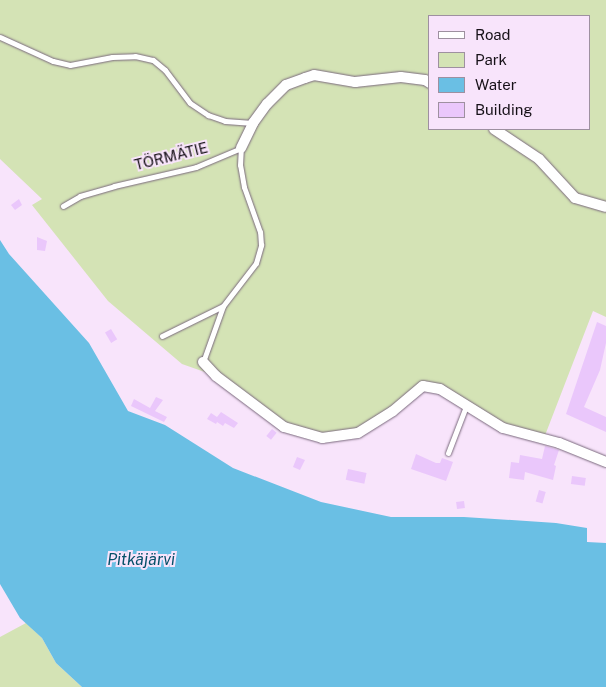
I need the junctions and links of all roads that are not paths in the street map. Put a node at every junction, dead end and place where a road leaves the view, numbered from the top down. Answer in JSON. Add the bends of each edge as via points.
{"nodes":[{"id":1,"x":0,"y":37,"type":"edge"},
{"id":2,"x":428,"y":82,"type":"edge"},
{"id":3,"x":253,"y":123,"type":"junction"},
{"id":4,"x":495,"y":130,"type":"edge"},
{"id":5,"x":241,"y":148,"type":"junction"},
{"id":6,"x":63,"y":206,"type":"dead end"},
{"id":7,"x":606,"y":207,"type":"edge"},
{"id":8,"x":223,"y":306,"type":"junction"},
{"id":9,"x":162,"y":336,"type":"dead end"},
{"id":10,"x":202,"y":362,"type":"joint"},
{"id":11,"x":466,"y":406,"type":"junction"},
{"id":12,"x":448,"y":452,"type":"dead end"},
{"id":13,"x":606,"y":462,"type":"edge"}],
"edges":[{"from":1,"to":3,"type":"lane","via":[[53,61],[70,64],[112,57],[136,56],[153,60],[165,70],[190,103],[208,115],[225,121]]},
{"from":2,"to":3,"type":"street","via":[[401,77],[355,82],[314,75],[286,85]]},
{"from":3,"to":5,"type":"street"},
{"from":4,"to":7,"type":"street","via":[[538,159],[575,198]]},
{"from":5,"to":6,"type":"lane","name":"TÖRMÄTIE","via":[[196,167],[80,196]]},
{"from":5,"to":8,"type":"lane","via":[[241,172],[261,245],[256,263]]},
{"from":8,"to":9,"type":"lane"},
{"from":8,"to":10,"type":"lane"},
{"from":10,"to":11,"type":"street","via":[[284,427],[322,438],[358,434],[423,386],[440,389]]},
{"from":11,"to":12,"type":"lane"},
{"from":11,"to":13,"type":"street","via":[[503,428],[559,442]]}]}
